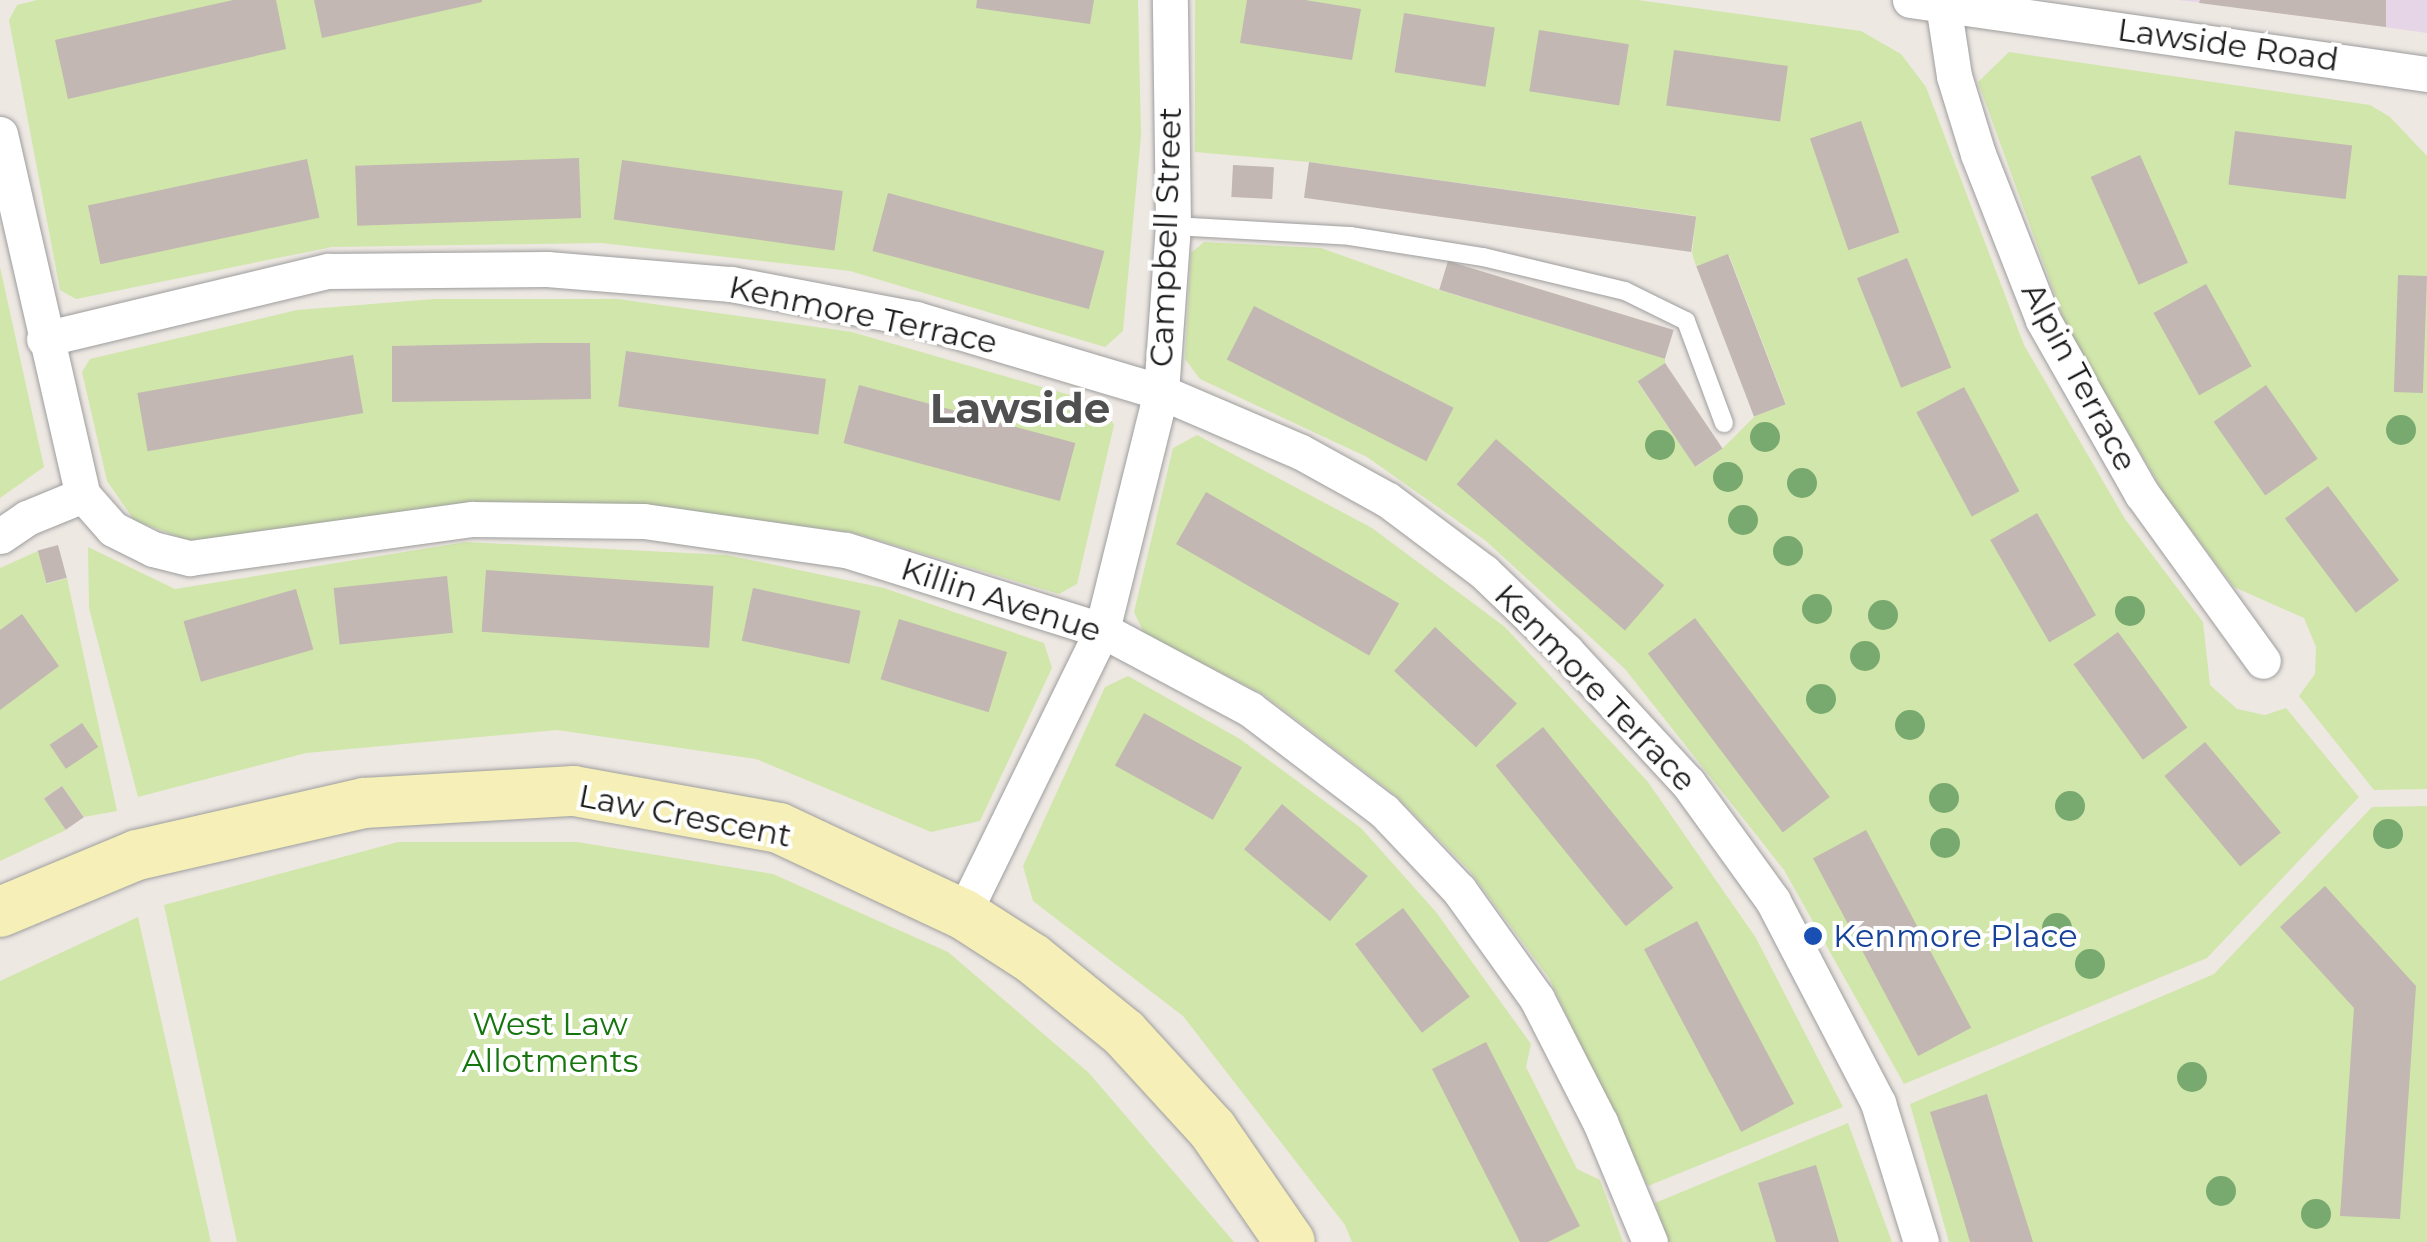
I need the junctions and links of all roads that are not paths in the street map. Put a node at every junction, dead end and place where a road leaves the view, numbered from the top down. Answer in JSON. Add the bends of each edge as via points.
{"nodes":[{"id":1,"x":1170,"y":0,"type":"edge"},
{"id":2,"x":1926,"y":2,"type":"edge"},
{"id":3,"x":1980,"y":5,"type":"edge"},
{"id":4,"x":2427,"y":74,"type":"edge"},
{"id":5,"x":0,"y":134,"type":"edge"},
{"id":6,"x":1174,"y":226,"type":"junction"},
{"id":7,"x":44,"y":339,"type":"junction"},
{"id":8,"x":1161,"y":392,"type":"junction"},
{"id":9,"x":1724,"y":423,"type":"dead end"},
{"id":10,"x":83,"y":495,"type":"junction"},
{"id":11,"x":0,"y":536,"type":"edge"},
{"id":12,"x":1102,"y":630,"type":"junction"},
{"id":13,"x":2263,"y":661,"type":"dead end"},
{"id":14,"x":0,"y":912,"type":"edge"},
{"id":15,"x":964,"y":914,"type":"junction"},
{"id":16,"x":1290,"y":1242,"type":"edge"},
{"id":17,"x":1650,"y":1242,"type":"edge"},
{"id":18,"x":1921,"y":1242,"type":"edge"}],
"edges":[{"from":1,"to":6,"type":"street","name":"Campbell Street"},
{"from":2,"to":3,"type":"street","name":"Lawside Road"},
{"from":2,"to":13,"type":"street","name":"Alpin Terrace","via":[[2043,320],[2142,494]]},
{"from":3,"to":4,"type":"street","name":"Lawside Road"},
{"from":5,"to":7,"type":"street"},
{"from":6,"to":8,"type":"street","name":"Campbell Street"},
{"from":6,"to":9,"type":"lane","via":[[1350,236],[1484,257],[1625,291],[1686,321]]},
{"from":7,"to":8,"type":"street","name":"Kenmore Terrace","via":[[328,270],[547,268],[732,284],[897,316]]},
{"from":7,"to":10,"type":"street"},
{"from":8,"to":12,"type":"street","name":"Campbell Street"},
{"from":8,"to":18,"type":"street","name":"Kenmore Terrace","via":[[1301,452],[1388,500],[1484,572],[1688,782],[1773,901],[1878,1103]]},
{"from":10,"to":11,"type":"street"},
{"from":10,"to":12,"type":"street","name":"Killin Avenue","via":[[113,530],[190,558],[472,519],[644,521],[846,550]]},
{"from":12,"to":15,"type":"street","name":"Campbell Street"},
{"from":12,"to":17,"type":"street","name":"Killin Avenue","via":[[1250,709],[1384,810],[1460,890],[1537,999],[1600,1122]]},
{"from":14,"to":15,"type":"street","name":"Law Crescent","via":[[137,854],[364,802],[574,791],[780,828]]},
{"from":15,"to":16,"type":"street","name":"Law Crescent","via":[[1033,959],[1124,1033],[1212,1129]]}]}
